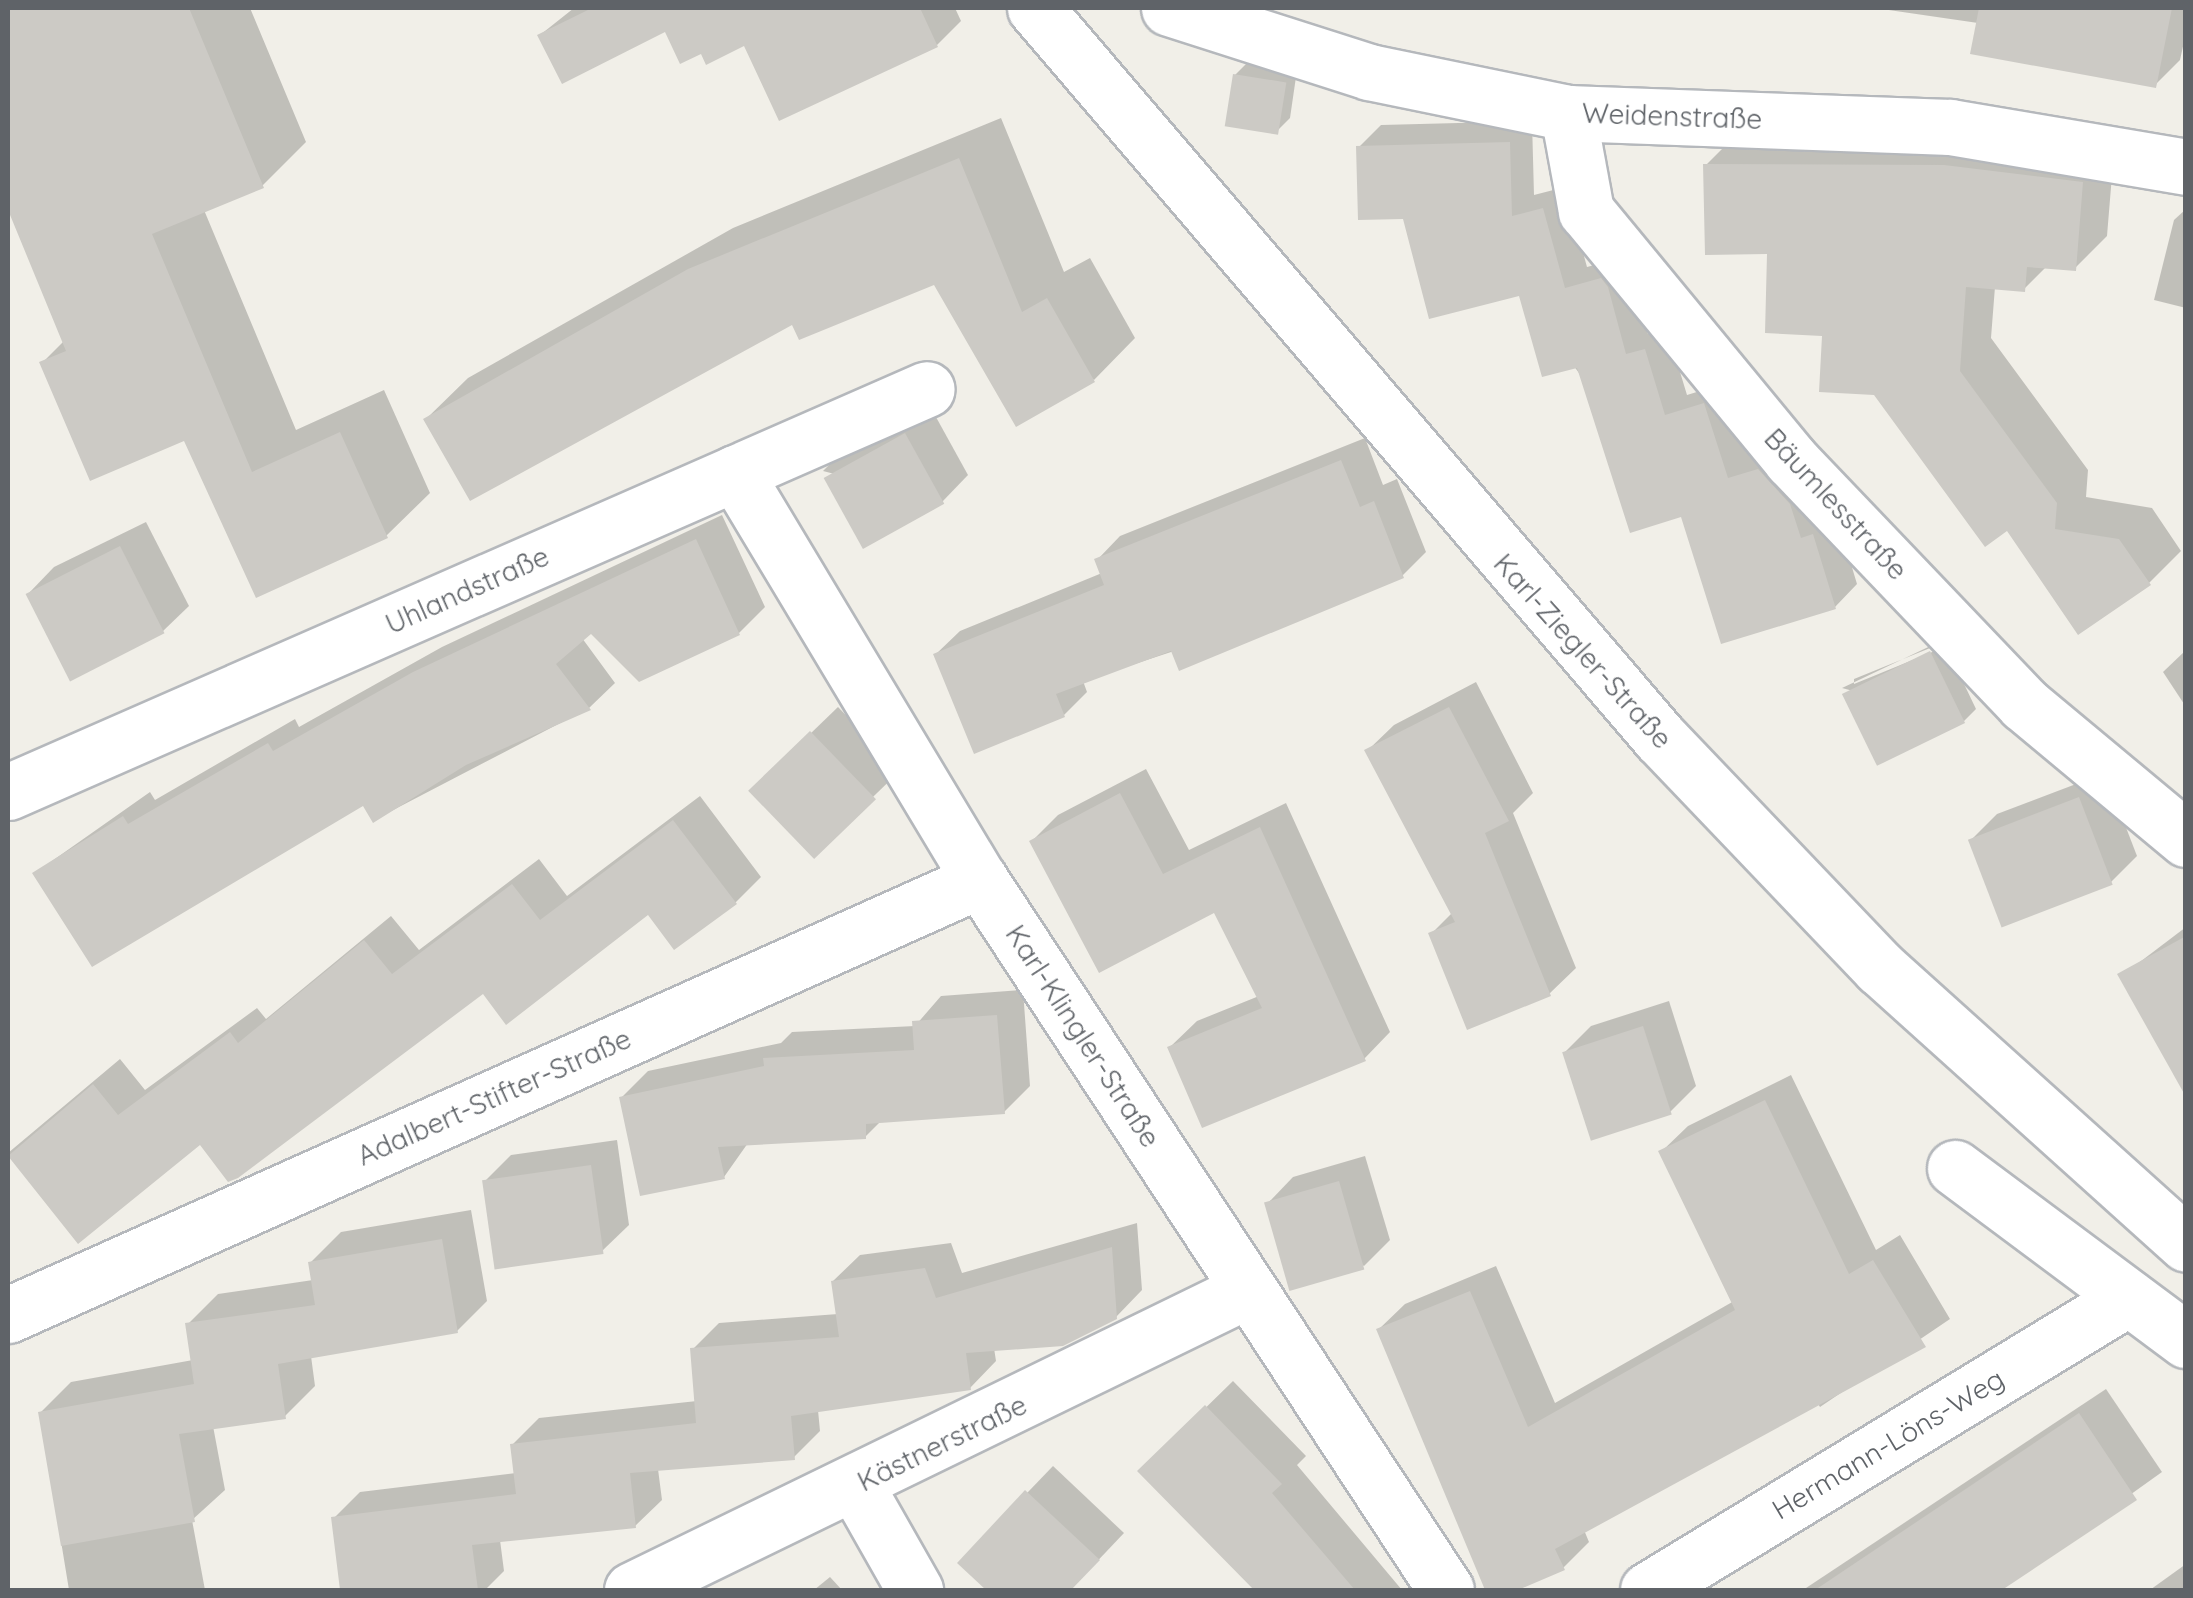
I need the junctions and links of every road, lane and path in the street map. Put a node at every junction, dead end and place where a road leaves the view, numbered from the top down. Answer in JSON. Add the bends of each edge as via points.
{"nodes":[{"id":1,"x":1034,"y":8,"type":"edge"},
{"id":2,"x":1169,"y":8,"type":"edge"},
{"id":3,"x":1568,"y":112,"type":"junction"},
{"id":4,"x":2186,"y":167,"type":"edge"},
{"id":5,"x":926,"y":389,"type":"dead end"},
{"id":6,"x":735,"y":473,"type":"junction"},
{"id":7,"x":8,"y":792,"type":"edge"},
{"id":8,"x":2186,"y":839,"type":"edge"},
{"id":9,"x":980,"y":880,"type":"junction"},
{"id":10,"x":1955,"y":1168,"type":"dead end"},
{"id":11,"x":2186,"y":1244,"type":"edge"},
{"id":12,"x":1248,"y":1290,"type":"junction"},
{"id":13,"x":2128,"y":1298,"type":"junction"},
{"id":14,"x":8,"y":1315,"type":"edge"},
{"id":15,"x":2186,"y":1340,"type":"edge"},
{"id":16,"x":856,"y":1486,"type":"junction"},
{"id":17,"x":632,"y":1590,"type":"edge"},
{"id":18,"x":915,"y":1590,"type":"edge"},
{"id":19,"x":1446,"y":1590,"type":"edge"},
{"id":20,"x":1648,"y":1590,"type":"edge"}],
"edges":[{"from":1,"to":11,"type":"street","name":"Karl-Ziegler-Straße","via":[[1674,753],[1980,1065]]},
{"from":2,"to":3,"type":"street","name":"Weidenstraße","via":[[1369,72]]},
{"from":3,"to":4,"type":"street","name":"Weidenstraße","via":[[1950,126]]},
{"from":3,"to":8,"type":"street","name":"Bäumlesstraße","via":[[1586,211],[1791,460],[2024,704]]},
{"from":5,"to":6,"type":"street","name":"Uhlandstraße"},
{"from":6,"to":7,"type":"street","name":"Uhlandstraße"},
{"from":6,"to":9,"type":"street","name":"Karl-Klingler-Straße"},
{"from":9,"to":12,"type":"street","name":"Karl-Klingler-Straße"},
{"from":9,"to":14,"type":"street","name":"Adalbert-Stifter-Straße"},
{"from":10,"to":13,"type":"street"},
{"from":12,"to":16,"type":"street","name":"Kästnerstraße"},
{"from":12,"to":19,"type":"street","name":"Karl-Klingler-Straße"},
{"from":13,"to":15,"type":"street"},
{"from":13,"to":20,"type":"street","name":"Hermann-Löns-Weg"},
{"from":16,"to":17,"type":"street","name":"Kästnerstraße"},
{"from":16,"to":18,"type":"street"}]}
